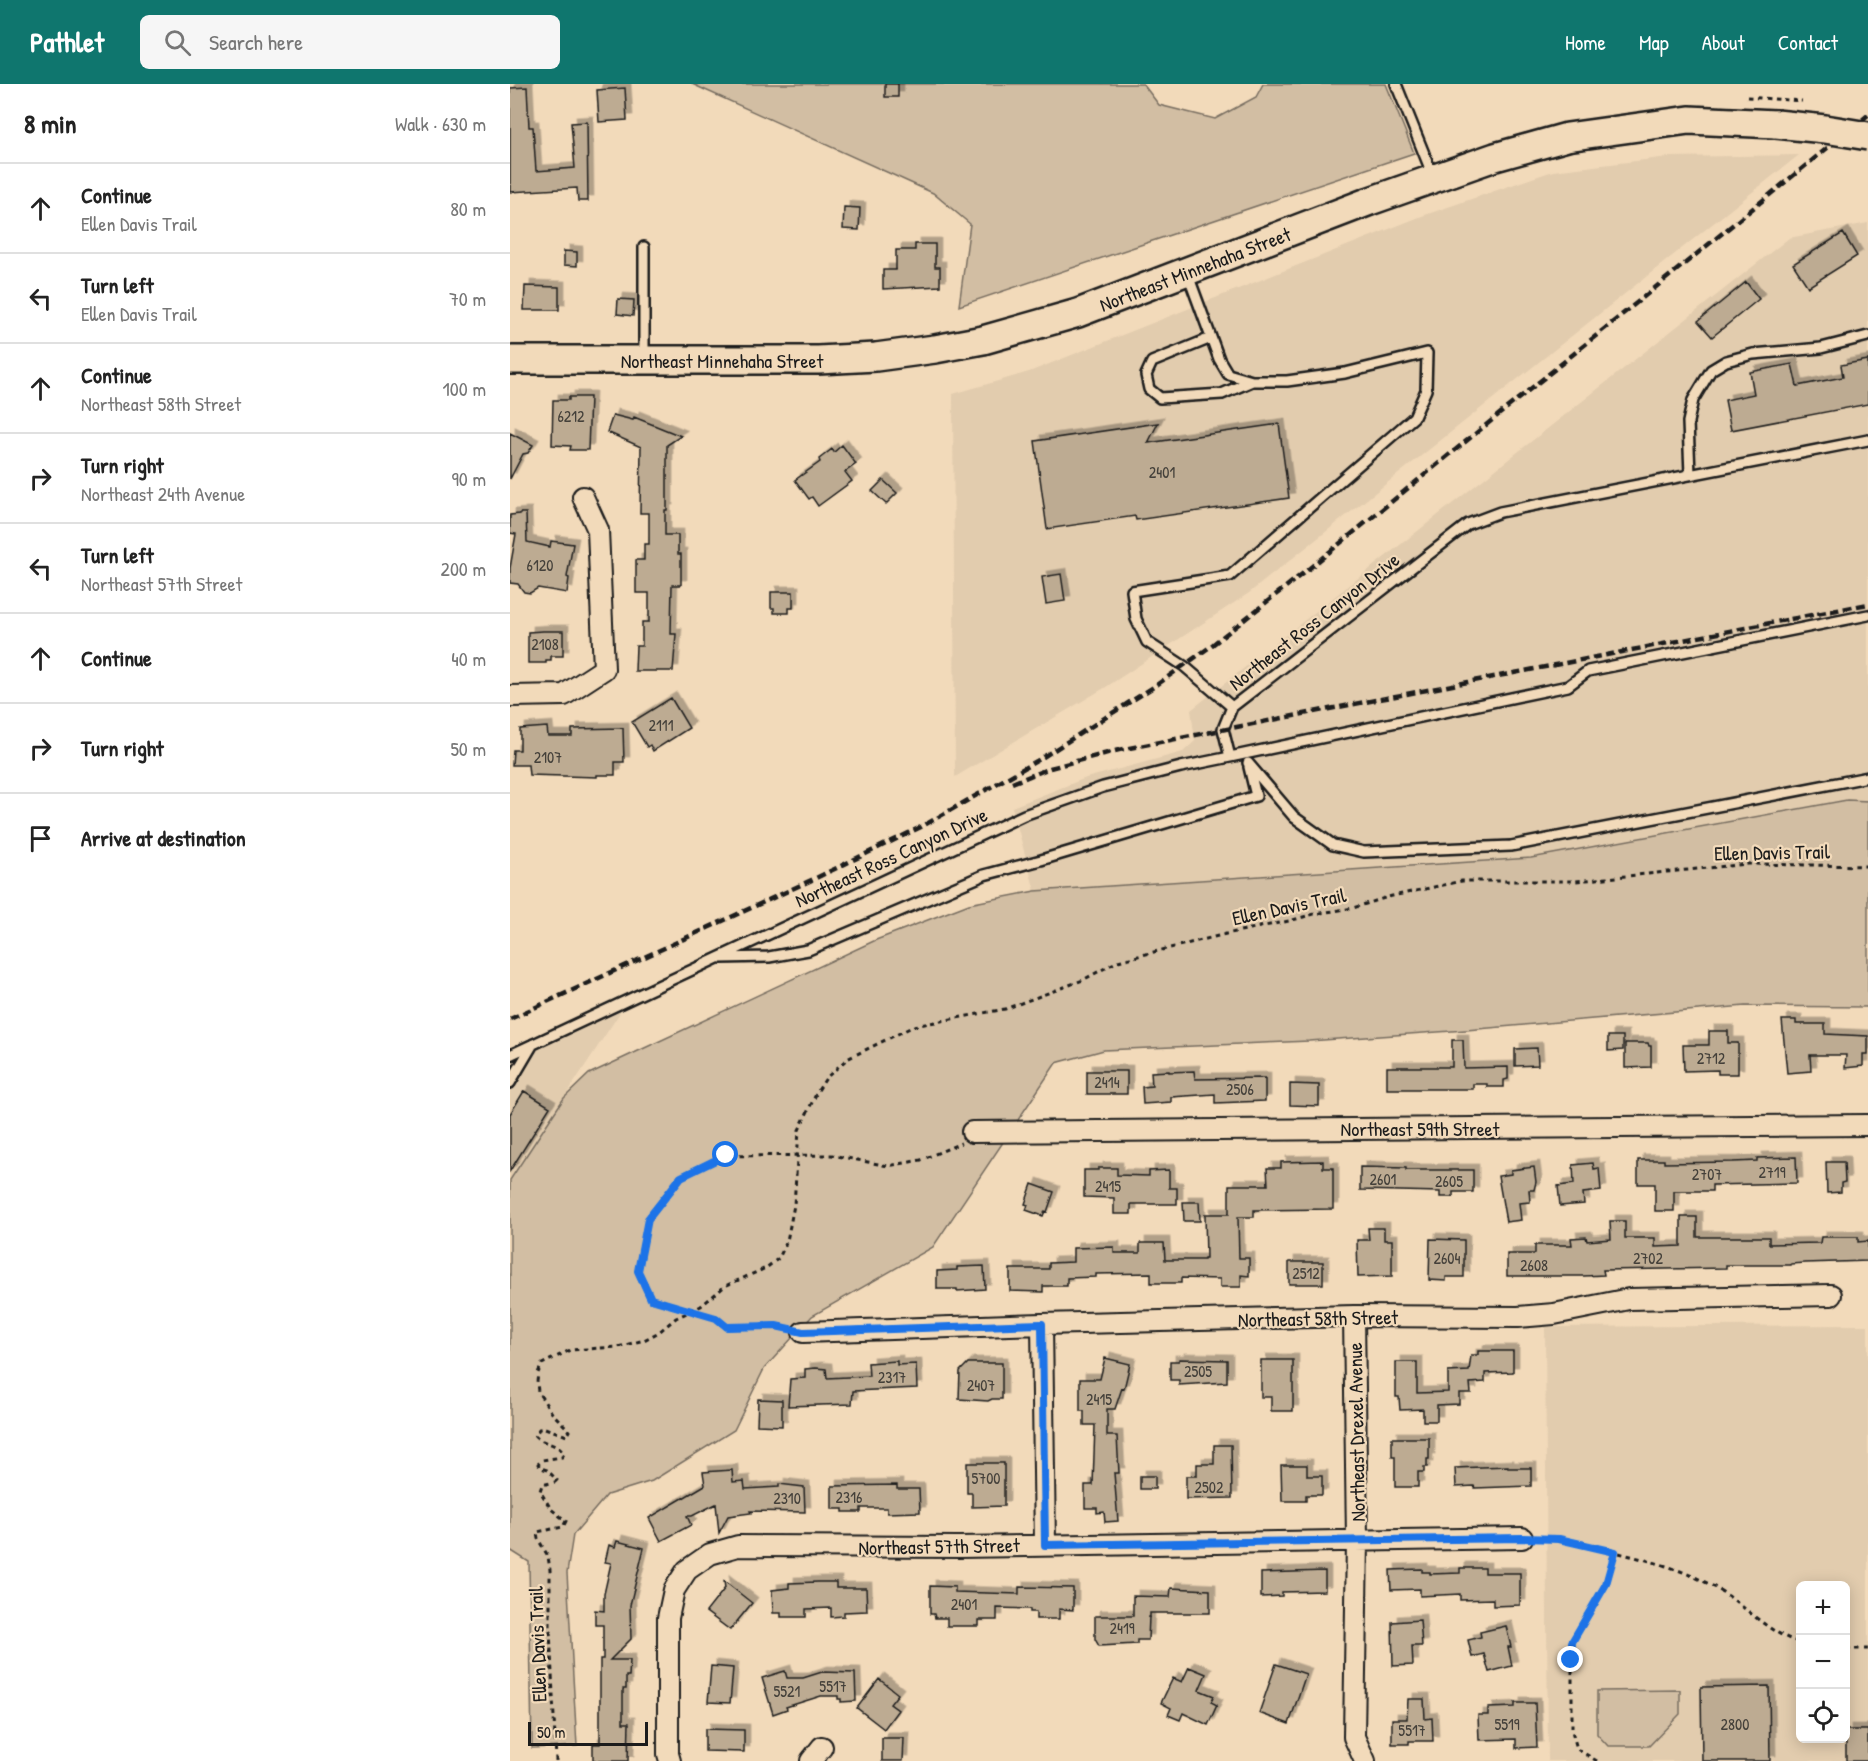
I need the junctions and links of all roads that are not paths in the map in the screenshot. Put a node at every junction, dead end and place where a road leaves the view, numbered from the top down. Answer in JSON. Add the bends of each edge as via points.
{"nodes":[{"id":1,"x":1396,"y":84,"type":"edge"},
{"id":2,"x":1868,"y":136,"type":"edge"},
{"id":3,"x":1434,"y":179,"type":"junction"},
{"id":4,"x":644,"y":247,"type":"dead end"},
{"id":5,"x":1187,"y":272,"type":"junction"},
{"id":6,"x":1868,"y":336,"type":"edge"},
{"id":7,"x":1211,"y":338,"type":"junction"},
{"id":8,"x":510,"y":360,"type":"edge"},
{"id":9,"x":644,"y":360,"type":"junction"},
{"id":10,"x":1252,"y":381,"type":"junction"},
{"id":11,"x":1868,"y":440,"type":"edge"},
{"id":12,"x":1690,"y":474,"type":"junction"},
{"id":13,"x":583,"y":497,"type":"dead end"},
{"id":14,"x":1868,"y":615,"type":"edge"},
{"id":15,"x":510,"y":696,"type":"edge"},
{"id":16,"x":1232,"y":707,"type":"junction"},
{"id":17,"x":1230,"y":757,"type":"junction"},
{"id":18,"x":1248,"y":763,"type":"junction"},
{"id":19,"x":1868,"y":777,"type":"edge"},
{"id":20,"x":717,"y":958,"type":"junction"},
{"id":21,"x":533,"y":1044,"type":"junction"},
{"id":22,"x":510,"y":1055,"type":"edge"},
{"id":23,"x":510,"y":1083,"type":"edge"},
{"id":24,"x":1868,"y":1125,"type":"edge"},
{"id":25,"x":972,"y":1131,"type":"road end"},
{"id":26,"x":1831,"y":1295,"type":"dead end"},
{"id":27,"x":1354,"y":1316,"type":"junction"},
{"id":28,"x":1042,"y":1324,"type":"junction"},
{"id":29,"x":803,"y":1332,"type":"road end"},
{"id":30,"x":1522,"y":1538,"type":"road end"},
{"id":31,"x":1357,"y":1540,"type":"junction"},
{"id":32,"x":1045,"y":1545,"type":"junction"},
{"id":33,"x":670,"y":1761,"type":"edge"},
{"id":34,"x":1365,"y":1761,"type":"edge"}],
"edges":[{"from":1,"to":3,"type":"lane"},
{"from":2,"to":3,"type":"main road","name":"Northeast Minnehaha Street","bridge":true,"via":[[1776,124],[1689,120],[1557,140]]},
{"from":3,"to":5,"type":"main road","name":"Northeast Minnehaha Street"},
{"from":4,"to":9,"type":"lane"},
{"from":5,"to":7,"type":"lane"},
{"from":5,"to":9,"type":"main road","name":"Northeast Minnehaha Street","via":[[1031,328],[934,349],[818,360]]},
{"from":6,"to":12,"type":"lane","via":[[1821,348],[1753,354],[1726,361],[1712,370],[1693,400],[1688,422]]},
{"from":7,"to":10,"type":"lane","via":[[1228,374]]},
{"from":7,"to":10,"type":"lane","via":[[1152,363],[1146,375],[1149,389],[1160,398],[1222,394]]},
{"from":8,"to":9,"type":"main road","name":"Northeast Minnehaha Street"},
{"from":10,"to":16,"type":"lane","via":[[1345,373],[1427,353],[1426,390],[1414,417],[1230,576],[1132,591],[1136,619],[1147,642],[1184,666]]},
{"from":11,"to":12,"type":"lane","name":"Northeast Ross Canyon Drive"},
{"from":12,"to":16,"type":"lane","name":"Northeast Ross Canyon Drive","via":[[1500,512],[1468,524]]},
{"from":13,"to":15,"type":"street","via":[[598,530],[604,669],[564,695]]},
{"from":14,"to":17,"type":"lane","via":[[1588,671],[1568,686]]},
{"from":16,"to":17,"type":"lane","name":"Northeast Ross Canyon Drive","via":[[1223,729]]},
{"from":17,"to":18,"type":"lane"},
{"from":17,"to":20,"type":"lane","name":"Northeast Ross Canyon Drive","via":[[1103,787],[1024,815]]},
{"from":18,"to":19,"type":"lane","via":[[1294,817],[1333,845],[1364,852],[1511,846]]},
{"from":18,"to":20,"type":"lane","via":[[1256,796],[984,875],[808,950],[769,957]]},
{"from":20,"to":21,"type":"lane","name":"Northeast Ross Canyon Drive"},
{"from":21,"to":22,"type":"lane","name":"Northeast Ross Canyon Drive"},
{"from":21,"to":23,"type":"lane"},
{"from":24,"to":25,"type":"street","name":"Northeast 59th Street"},
{"from":26,"to":27,"type":"street","name":"Northeast 58th Street","via":[[1629,1299],[1518,1317]]},
{"from":27,"to":28,"type":"street","name":"Northeast 58th Street"},
{"from":27,"to":31,"type":"street","name":"Northeast Drexel Avenue"},
{"from":28,"to":29,"type":"street","name":"Northeast 58th Street"},
{"from":28,"to":32,"type":"street"},
{"from":30,"to":31,"type":"street","name":"Northeast 57th Street"},
{"from":31,"to":32,"type":"street","name":"Northeast 57th Street"},
{"from":31,"to":34,"type":"street","name":"Northeast Drexel Avenue","via":[[1354,1737]]},
{"from":32,"to":33,"type":"street","name":"Northeast 57th Street","via":[[738,1546],[710,1554],[687,1570],[674,1590],[668,1618]]}]}
